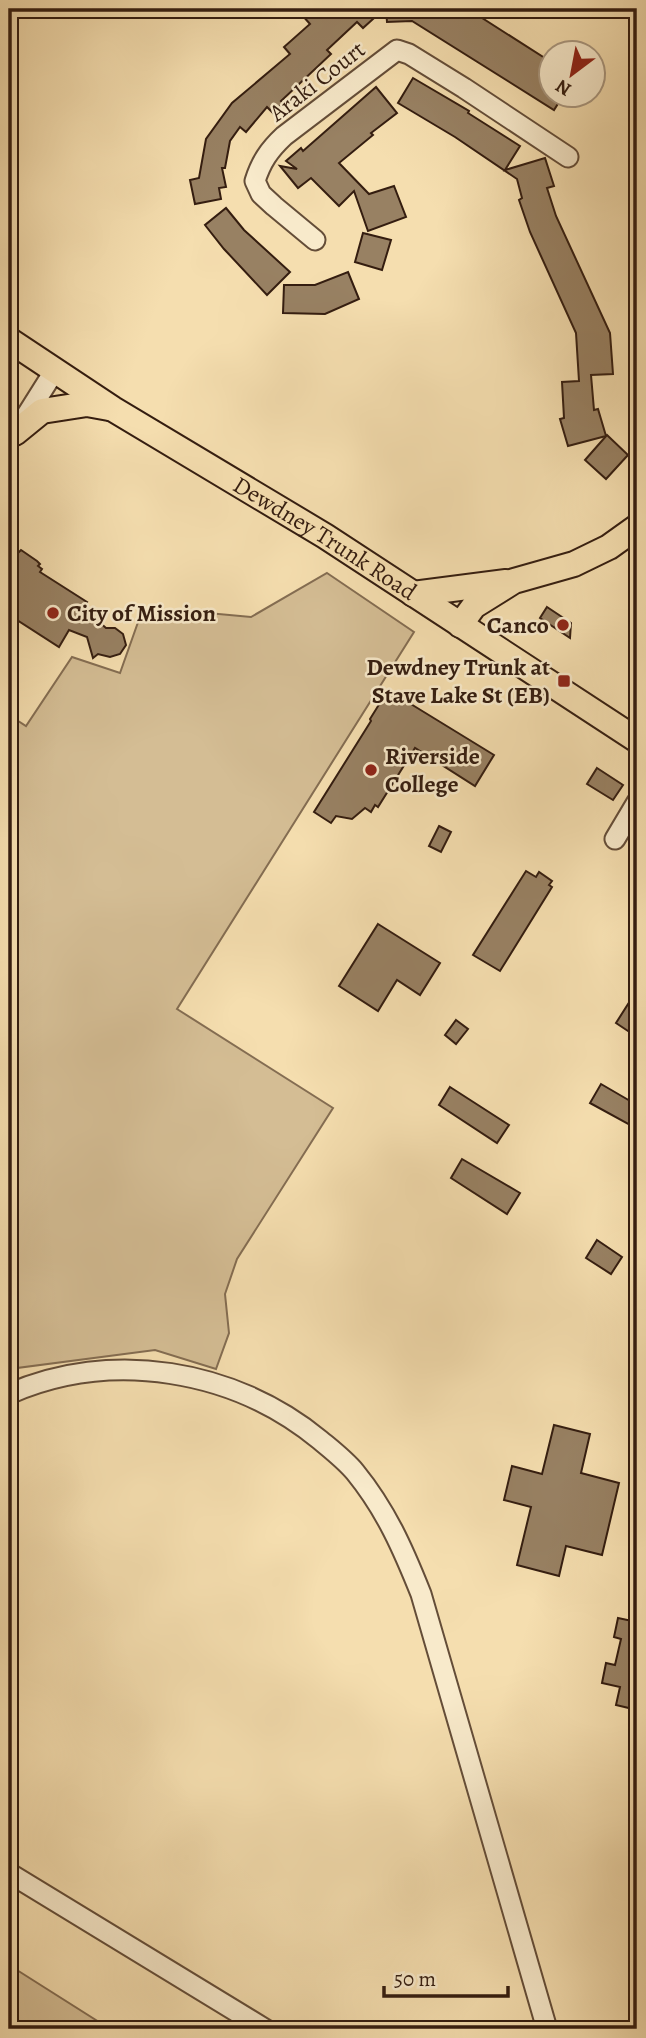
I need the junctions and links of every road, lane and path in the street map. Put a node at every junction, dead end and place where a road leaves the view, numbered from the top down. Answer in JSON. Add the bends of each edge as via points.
{"nodes":[{"id":1,"x":568,"y":157,"type":"dead end"},
{"id":2,"x":315,"y":240,"type":"dead end"},
{"id":3,"x":9,"y":340,"type":"edge"},
{"id":4,"x":55,"y":370,"type":"junction"},
{"id":5,"x":113,"y":409,"type":"junction"},
{"id":6,"x":12,"y":438,"type":"edge"},
{"id":7,"x":637,"y":527,"type":"edge"},
{"id":8,"x":514,"y":581,"type":"junction"},
{"id":9,"x":412,"y":594,"type":"junction"},
{"id":10,"x":460,"y":625,"type":"junction"},
{"id":11,"x":637,"y":740,"type":"edge"},
{"id":12,"x":637,"y":802,"type":"edge"},
{"id":13,"x":615,"y":839,"type":"dead end"},
{"id":14,"x":9,"y":1394,"type":"edge"},
{"id":15,"x":9,"y":1873,"type":"edge"},
{"id":16,"x":265,"y":2029,"type":"edge"},
{"id":17,"x":547,"y":2029,"type":"edge"}],
"edges":[{"from":1,"to":2,"type":"street","name":"Araki Court","via":[[397,50],[284,136],[260,165],[255,181],[261,194]]},
{"from":3,"to":4,"type":"main road","name":"Dewdney Trunk Road"},
{"from":4,"to":5,"type":"main road","name":"Dewdney Trunk Road"},
{"from":4,"to":6,"type":"street"},
{"from":5,"to":6,"type":"main road","via":[[86,404],[42,411]]},
{"from":5,"to":9,"type":"main road","name":"Dewdney Trunk Road","via":[[325,536]]},
{"from":7,"to":8,"type":"main road","via":[[609,548],[575,564]]},
{"from":8,"to":9,"type":"main road"},
{"from":8,"to":10,"type":"main road","via":[[474,606]]},
{"from":9,"to":10,"type":"main road","name":"Dewdney Trunk Road"},
{"from":10,"to":11,"type":"main road","name":"Dewdney Trunk Road"},
{"from":12,"to":13,"type":"street"},
{"from":14,"to":17,"type":"street","via":[[50,1380],[116,1369],[211,1381],[242,1392],[302,1425],[354,1470],[395,1531],[421,1594]]},
{"from":15,"to":16,"type":"street"}]}
